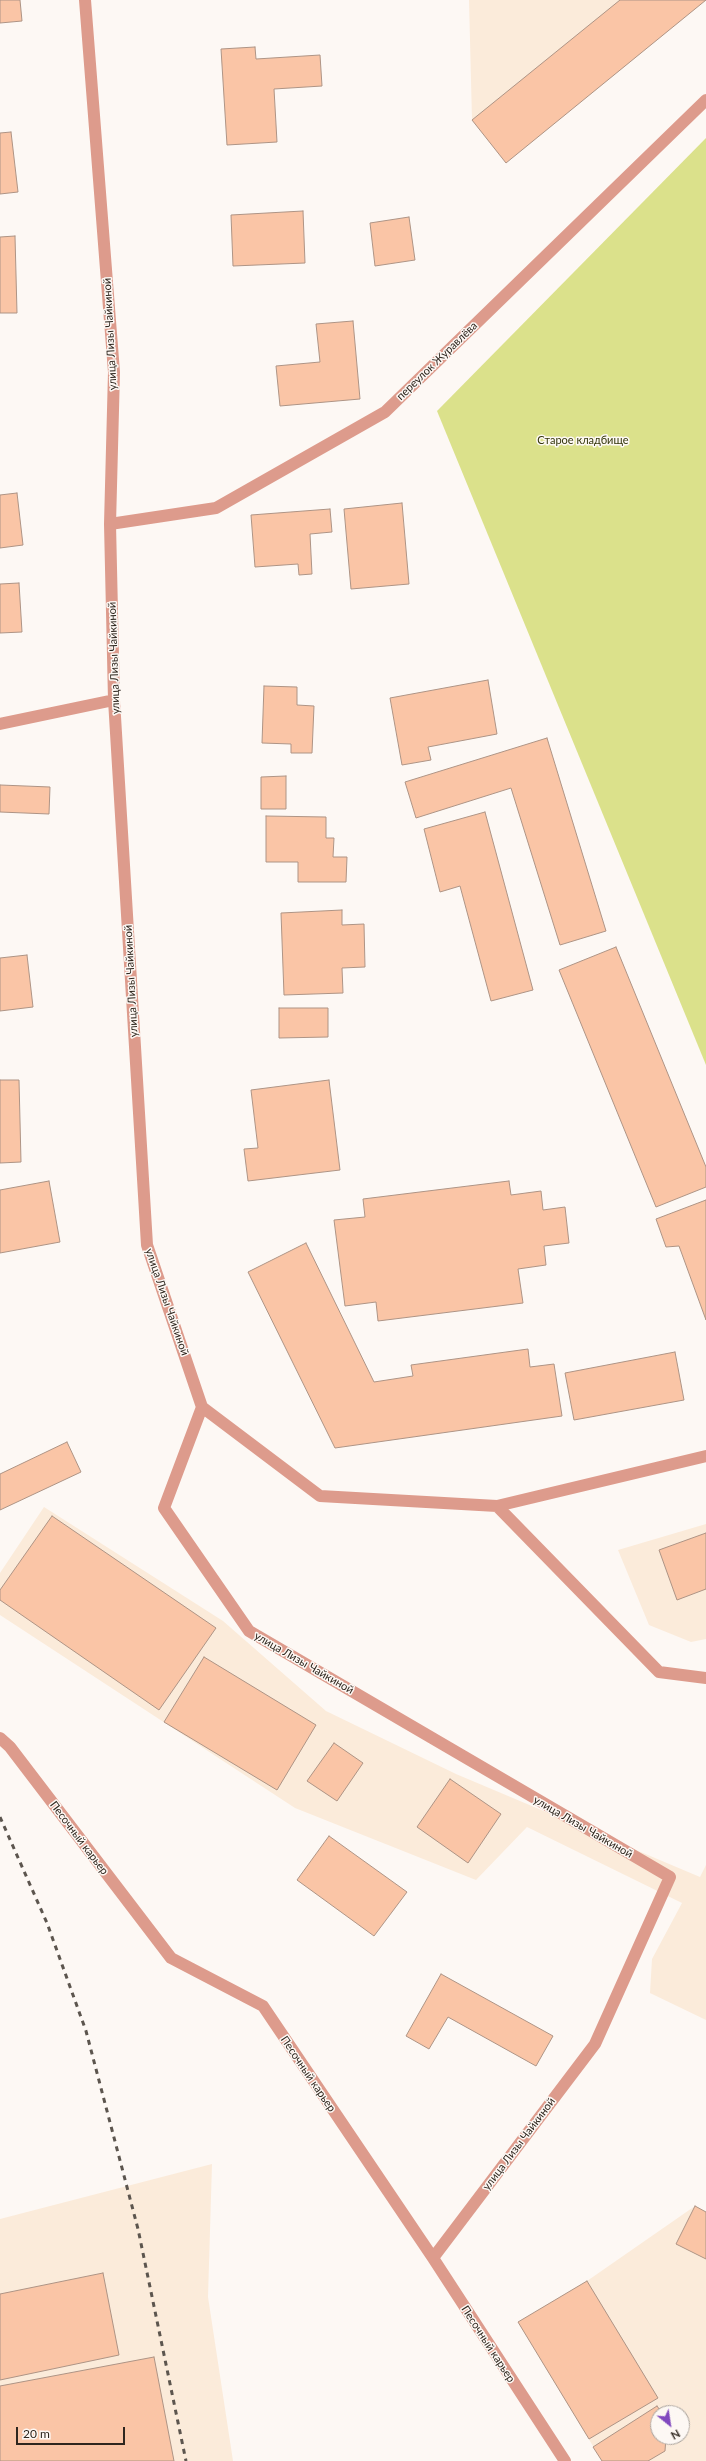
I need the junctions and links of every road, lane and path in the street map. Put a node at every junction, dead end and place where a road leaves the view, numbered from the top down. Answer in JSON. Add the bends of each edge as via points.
{"nodes":[{"id":1,"x":85,"y":0,"type":"edge"},
{"id":2,"x":706,"y":100,"type":"edge"},
{"id":3,"x":110,"y":524,"type":"junction"},
{"id":4,"x":114,"y":700,"type":"junction"},
{"id":5,"x":0,"y":724,"type":"edge"},
{"id":6,"x":202,"y":1407,"type":"junction"},
{"id":7,"x":706,"y":1456,"type":"edge"},
{"id":8,"x":497,"y":1506,"type":"junction"},
{"id":9,"x":706,"y":1678,"type":"edge"},
{"id":10,"x":0,"y":1738,"type":"edge"},
{"id":11,"x":433,"y":2258,"type":"junction"},
{"id":12,"x":565,"y":2461,"type":"edge"}],
"edges":[{"from":1,"to":3,"type":"street","name":"улица Лизы Чайкиной","via":[[114,372]]},
{"from":2,"to":3,"type":"street","name":"переулок Журавлёва","via":[[385,412],[216,508]]},
{"from":3,"to":4,"type":"street","name":"улица Лизы Чайкиной"},
{"from":4,"to":5,"type":"street"},
{"from":4,"to":6,"type":"street","name":"улица Лизы Чайкиной","via":[[147,1245]]},
{"from":6,"to":8,"type":"street","via":[[320,1496]]},
{"from":6,"to":11,"type":"street","name":"улица Лизы Чайкиной","via":[[164,1508],[249,1631],[670,1878],[595,2044]]},
{"from":7,"to":8,"type":"street"},
{"from":8,"to":9,"type":"street","via":[[659,1672]]},
{"from":10,"to":11,"type":"street","name":"Песочный карьер","via":[[10,1747],[171,1958],[263,2006]]},
{"from":11,"to":12,"type":"street","name":"Песочный карьер"}]}
